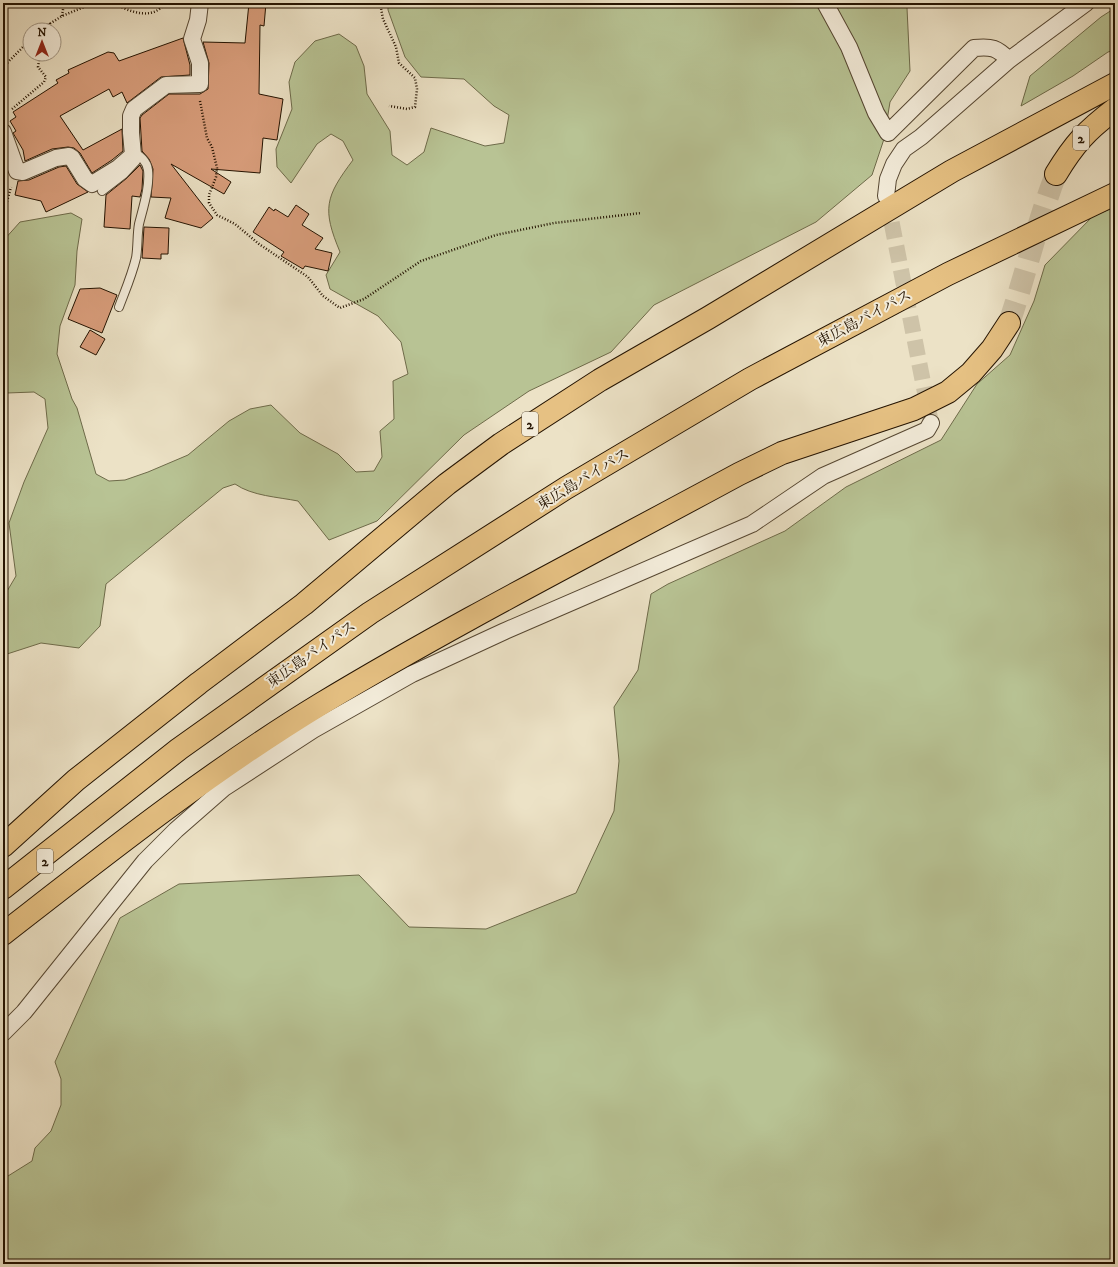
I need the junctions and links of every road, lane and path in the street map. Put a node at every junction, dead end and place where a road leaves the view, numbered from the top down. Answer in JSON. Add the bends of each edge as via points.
{"nodes":[{"id":1,"x":64,"y":3,"type":"edge"},
{"id":2,"x":94,"y":3,"type":"edge"},
{"id":3,"x":114,"y":3,"type":"edge"},
{"id":4,"x":165,"y":3,"type":"edge"},
{"id":5,"x":200,"y":3,"type":"edge"},
{"id":6,"x":380,"y":3,"type":"edge"},
{"id":7,"x":825,"y":3,"type":"edge"},
{"id":8,"x":1086,"y":3,"type":"edge"},
{"id":9,"x":62,"y":16,"type":"junction"},
{"id":10,"x":52,"y":22,"type":"edge"},
{"id":11,"x":22,"y":48,"type":"edge"},
{"id":12,"x":1009,"y":60,"type":"junction"},
{"id":13,"x":39,"y":62,"type":"edge"},
{"id":14,"x":3,"y":67,"type":"edge"},
{"id":15,"x":200,"y":84,"type":"junction"},
{"id":16,"x":1115,"y":84,"type":"edge"},
{"id":17,"x":389,"y":106,"type":"dead end"},
{"id":18,"x":12,"y":109,"type":"dead end"},
{"id":19,"x":1115,"y":109,"type":"edge"},
{"id":20,"x":3,"y":132,"type":"edge"},
{"id":21,"x":136,"y":153,"type":"junction"},
{"id":22,"x":17,"y":171,"type":"junction"},
{"id":23,"x":1056,"y":174,"type":"tunnel mouth"},
{"id":24,"x":102,"y":191,"type":"dead end"},
{"id":25,"x":1115,"y":194,"type":"edge"},
{"id":26,"x":886,"y":196,"type":"tunnel mouth"},
{"id":27,"x":641,"y":213,"type":"dead end"},
{"id":28,"x":3,"y":216,"type":"edge"},
{"id":29,"x":119,"y":307,"type":"dead end"},
{"id":30,"x":1008,"y":323,"type":"tunnel mouth"},
{"id":31,"x":931,"y":423,"type":"dead end"},
{"id":32,"x":87,"y":822,"type":"junction"},
{"id":33,"x":3,"y":846,"type":"edge"},
{"id":34,"x":3,"y":888,"type":"edge"},
{"id":35,"x":3,"y":901,"type":"edge"},
{"id":36,"x":3,"y":934,"type":"edge"},
{"id":37,"x":3,"y":1033,"type":"edge"}],
"edges":[{"from":1,"to":9,"type":"path"},
{"from":2,"to":9,"type":"path"},
{"from":3,"to":4,"type":"path","via":[[133,12],[150,13],[157,11]]},
{"from":5,"to":15,"type":"street","via":[[192,39],[200,64]]},
{"from":6,"to":17,"type":"path","via":[[383,19],[396,47],[399,64],[414,78],[417,89],[414,107],[407,109]]},
{"from":7,"to":12,"type":"street","via":[[849,47],[876,113],[888,133],[974,48],[986,46],[998,49]]},
{"from":8,"to":12,"type":"street"},
{"from":9,"to":10,"type":"path"},
{"from":11,"to":14,"type":"path"},
{"from":12,"to":26,"type":"street","via":[[904,149],[888,179]]},
{"from":13,"to":18,"type":"path","via":[[38,67],[46,77],[44,82]]},
{"from":15,"to":21,"type":"street","via":[[166,85],[134,110],[130,133]]},
{"from":15,"to":27,"type":"path","via":[[203,121],[217,168],[209,195],[210,204],[217,215],[234,224],[308,277],[323,296],[340,308],[364,299],[421,261],[496,235],[554,223]]},
{"from":16,"to":33,"type":"highway","number":"2","via":[[952,171],[600,380],[502,444],[447,484],[304,604],[76,780]]},
{"from":19,"to":23,"type":"highway","number":"2","via":[[1092,126],[1071,149]]},
{"from":20,"to":22,"type":"street"},
{"from":21,"to":22,"type":"street","via":[[92,184],[85,179],[69,156],[56,158],[23,172]]},
{"from":21,"to":24,"type":"lane","via":[[124,174]]},
{"from":21,"to":29,"type":"lane","via":[[145,162],[148,170],[144,207],[134,264]]},
{"from":22,"to":28,"type":"path"},
{"from":25,"to":32,"type":"highway","name":"東広島バイパス","number":"2","via":[[948,274],[750,379],[566,488],[370,612],[178,749]]},
{"from":30,"to":36,"type":"highway","number":"2","via":[[992,349],[948,392],[914,409],[782,453],[739,474],[320,705],[219,770]]},
{"from":31,"to":37,"type":"street","via":[[927,430],[823,476],[752,524],[412,674],[314,730],[224,788],[145,861],[24,1012]]},
{"from":32,"to":34,"type":"highway","name":"東広島バイパス","number":"2"},
{"from":32,"to":35,"type":"highway","name":"東広島バイパス","number":"2"}]}
